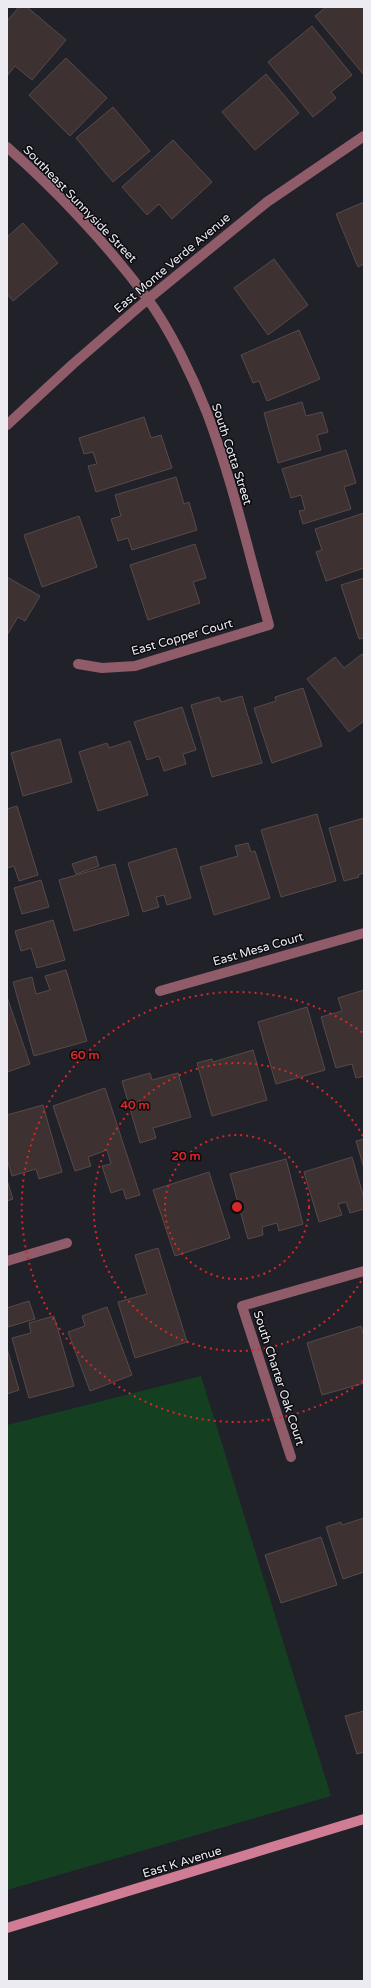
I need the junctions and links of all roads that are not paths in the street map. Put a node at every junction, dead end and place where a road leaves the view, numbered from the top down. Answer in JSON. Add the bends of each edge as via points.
{"nodes":[{"id":1,"x":364,"y":136,"type":"edge"},
{"id":2,"x":7,"y":147,"type":"edge"},
{"id":3,"x":148,"y":299,"type":"junction"},
{"id":4,"x":7,"y":425,"type":"edge"},
{"id":5,"x":269,"y":625,"type":"joint"},
{"id":6,"x":78,"y":664,"type":"dead end"},
{"id":7,"x":364,"y":933,"type":"edge"},
{"id":8,"x":160,"y":991,"type":"dead end"},
{"id":9,"x":67,"y":1243,"type":"dead end"},
{"id":10,"x":7,"y":1261,"type":"edge"},
{"id":11,"x":364,"y":1271,"type":"edge"},
{"id":12,"x":291,"y":1457,"type":"dead end"},
{"id":13,"x":364,"y":1819,"type":"edge"},
{"id":14,"x":7,"y":1928,"type":"edge"}],
"edges":[{"from":1,"to":3,"type":"street","name":"East Monte Verde Avenue","via":[[267,202]]},
{"from":2,"to":3,"type":"street","name":"Southeast Sunnyside Street","via":[[76,215]]},
{"from":3,"to":4,"type":"street","name":"East Monte Verde Avenue"},
{"from":3,"to":5,"type":"street","name":"South Cotta Street","via":[[167,331],[206,412],[222,457]]},
{"from":5,"to":6,"type":"street","name":"East Copper Court","via":[[135,666],[102,668]]},
{"from":7,"to":8,"type":"street","name":"East Mesa Court"},
{"from":9,"to":10,"type":"street"},
{"from":11,"to":12,"type":"street","name":"South Charter Oak Court","via":[[242,1306]]},
{"from":13,"to":14,"type":"street","name":"East K Avenue"}]}
